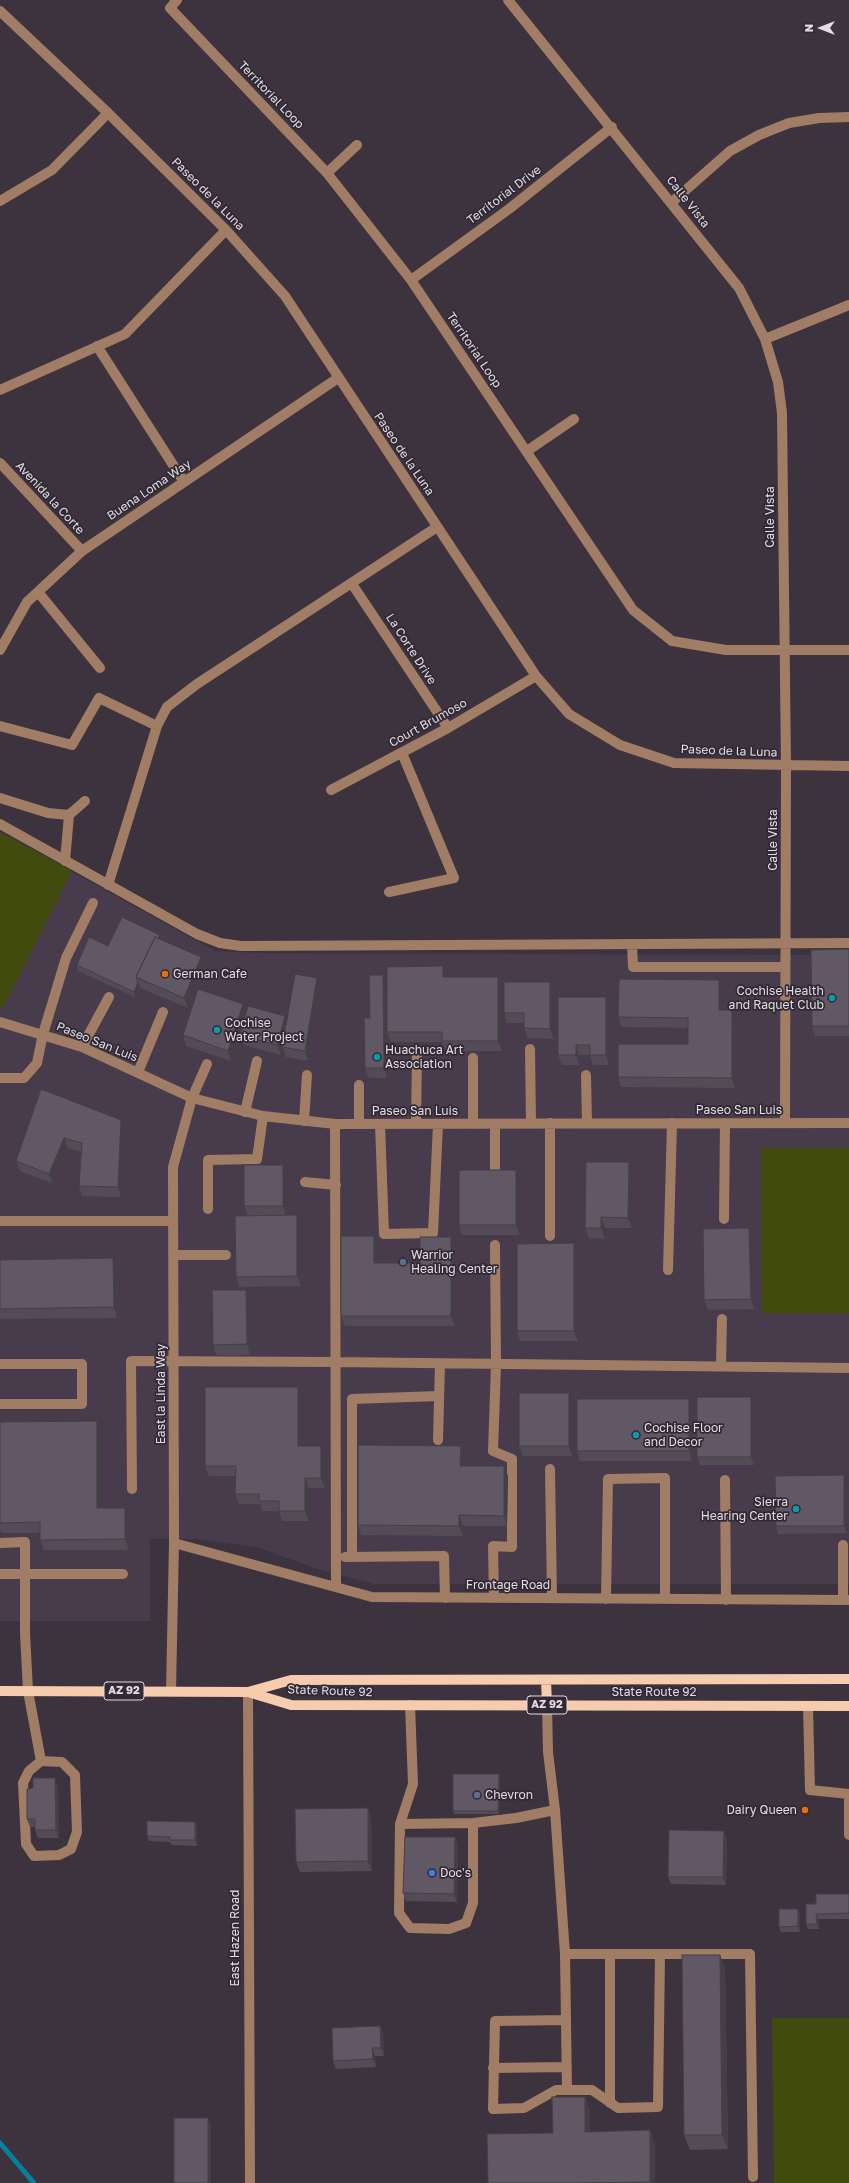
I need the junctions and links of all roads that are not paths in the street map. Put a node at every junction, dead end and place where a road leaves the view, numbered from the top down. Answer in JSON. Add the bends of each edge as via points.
{"nodes":[{"id":1,"x":177,"y":0,"type":"edge"},
{"id":2,"x":508,"y":0,"type":"edge"},
{"id":3,"x":0,"y":11,"type":"edge"},
{"id":4,"x":108,"y":113,"type":"junction"},
{"id":5,"x":849,"y":117,"type":"edge"},
{"id":6,"x":612,"y":127,"type":"junction"},
{"id":7,"x":357,"y":145,"type":"dead end"},
{"id":8,"x":327,"y":172,"type":"junction"},
{"id":9,"x":0,"y":201,"type":"edge"},
{"id":10,"x":671,"y":203,"type":"junction"},
{"id":11,"x":226,"y":230,"type":"junction"},
{"id":12,"x":411,"y":280,"type":"junction"},
{"id":13,"x":849,"y":305,"type":"edge"},
{"id":14,"x":765,"y":339,"type":"junction"},
{"id":15,"x":97,"y":346,"type":"junction"},
{"id":16,"x":338,"y":378,"type":"junction"},
{"id":17,"x":0,"y":390,"type":"edge"},
{"id":18,"x":574,"y":419,"type":"dead end"},
{"id":19,"x":527,"y":451,"type":"junction"},
{"id":20,"x":0,"y":463,"type":"edge"},
{"id":21,"x":184,"y":482,"type":"junction"},
{"id":22,"x":437,"y":527,"type":"junction"},
{"id":23,"x":82,"y":551,"type":"junction"},
{"id":24,"x":352,"y":584,"type":"junction"},
{"id":25,"x":38,"y":592,"type":"junction"},
{"id":26,"x":0,"y":650,"type":"edge"},
{"id":27,"x":849,"y":650,"type":"edge"},
{"id":28,"x":784,"y":651,"type":"junction"},
{"id":29,"x":100,"y":668,"type":"dead end"},
{"id":30,"x":536,"y":676,"type":"junction"},
{"id":31,"x":0,"y":726,"type":"edge"},
{"id":32,"x":157,"y":726,"type":"junction"},
{"id":33,"x":448,"y":728,"type":"junction"},
{"id":34,"x":402,"y":752,"type":"junction"},
{"id":35,"x":786,"y":766,"type":"junction"},
{"id":36,"x":849,"y":766,"type":"edge"},
{"id":37,"x":331,"y":790,"type":"dead end"},
{"id":38,"x":0,"y":798,"type":"edge"},
{"id":39,"x":85,"y":801,"type":"dead end"},
{"id":40,"x":70,"y":815,"type":"junction"},
{"id":41,"x":0,"y":824,"type":"edge"},
{"id":42,"x":65,"y":861,"type":"junction"},
{"id":43,"x":108,"y":885,"type":"junction"},
{"id":44,"x":389,"y":892,"type":"dead end"},
{"id":45,"x":93,"y":903,"type":"dead end"},
{"id":46,"x":786,"y":943,"type":"junction"},
{"id":47,"x":849,"y":943,"type":"edge"},
{"id":48,"x":632,"y":944,"type":"junction"},
{"id":49,"x":786,"y":967,"type":"junction"},
{"id":50,"x":109,"y":997,"type":"dead end"},
{"id":51,"x":163,"y":1012,"type":"dead end"},
{"id":52,"x":0,"y":1022,"type":"edge"},
{"id":53,"x":43,"y":1034,"type":"junction"},
{"id":54,"x":82,"y":1047,"type":"junction"},
{"id":55,"x":530,"y":1049,"type":"dead end"},
{"id":56,"x":417,"y":1053,"type":"dead end"},
{"id":57,"x":473,"y":1058,"type":"edge"},
{"id":58,"x":257,"y":1061,"type":"dead end"},
{"id":59,"x":207,"y":1064,"type":"dead end"},
{"id":60,"x":138,"y":1072,"type":"junction"},
{"id":61,"x":307,"y":1075,"type":"dead end"},
{"id":62,"x":586,"y":1075,"type":"dead end"},
{"id":63,"x":0,"y":1078,"type":"edge"},
{"id":64,"x":359,"y":1085,"type":"dead end"},
{"id":65,"x":192,"y":1098,"type":"junction"},
{"id":66,"x":245,"y":1112,"type":"junction"},
{"id":67,"x":263,"y":1116,"type":"junction"},
{"id":68,"x":304,"y":1121,"type":"junction"},
{"id":69,"x":785,"y":1122,"type":"junction"},
{"id":70,"x":849,"y":1122,"type":"edge"},
{"id":71,"x":531,"y":1123,"type":"junction"},
{"id":72,"x":550,"y":1123,"type":"junction"},
{"id":73,"x":587,"y":1123,"type":"junction"},
{"id":74,"x":672,"y":1123,"type":"junction"},
{"id":75,"x":725,"y":1123,"type":"junction"},
{"id":76,"x":335,"y":1124,"type":"junction"},
{"id":77,"x":359,"y":1124,"type":"junction"},
{"id":78,"x":380,"y":1124,"type":"junction"},
{"id":79,"x":416,"y":1124,"type":"junction"},
{"id":80,"x":438,"y":1124,"type":"junction"},
{"id":81,"x":473,"y":1124,"type":"junction"},
{"id":82,"x":495,"y":1124,"type":"junction"},
{"id":83,"x":495,"y":1171,"type":"edge"},
{"id":84,"x":305,"y":1182,"type":"dead end"},
{"id":85,"x":336,"y":1186,"type":"junction"},
{"id":86,"x":208,"y":1209,"type":"dead end"},
{"id":87,"x":724,"y":1218,"type":"dead end"},
{"id":88,"x":0,"y":1221,"type":"edge"},
{"id":89,"x":174,"y":1221,"type":"junction"},
{"id":90,"x":550,"y":1236,"type":"dead end"},
{"id":91,"x":495,"y":1245,"type":"dead end"},
{"id":92,"x":174,"y":1255,"type":"junction"},
{"id":93,"x":226,"y":1255,"type":"dead end"},
{"id":94,"x":668,"y":1270,"type":"dead end"},
{"id":95,"x":722,"y":1320,"type":"dead end"},
{"id":96,"x":174,"y":1362,"type":"junction"},
{"id":97,"x":336,"y":1362,"type":"junction"},
{"id":98,"x":440,"y":1363,"type":"junction"},
{"id":99,"x":0,"y":1364,"type":"edge"},
{"id":100,"x":496,"y":1364,"type":"junction"},
{"id":101,"x":721,"y":1366,"type":"junction"},
{"id":102,"x":849,"y":1368,"type":"edge"},
{"id":103,"x":439,"y":1396,"type":"junction"},
{"id":104,"x":0,"y":1404,"type":"edge"},
{"id":105,"x":438,"y":1440,"type":"dead end"},
{"id":106,"x":550,"y":1469,"type":"dead end"},
{"id":107,"x":725,"y":1480,"type":"dead end"},
{"id":108,"x":132,"y":1489,"type":"dead end"},
{"id":109,"x":0,"y":1543,"type":"edge"},
{"id":110,"x":174,"y":1543,"type":"junction"},
{"id":111,"x":842,"y":1545,"type":"dead end"},
{"id":112,"x":336,"y":1557,"type":"junction"},
{"id":113,"x":352,"y":1557,"type":"junction"},
{"id":114,"x":0,"y":1574,"type":"edge"},
{"id":115,"x":26,"y":1574,"type":"junction"},
{"id":116,"x":123,"y":1574,"type":"dead end"},
{"id":117,"x":336,"y":1588,"type":"junction"},
{"id":118,"x":445,"y":1598,"type":"junction"},
{"id":119,"x":494,"y":1598,"type":"junction"},
{"id":120,"x":552,"y":1598,"type":"junction"},
{"id":121,"x":606,"y":1599,"type":"junction"},
{"id":122,"x":665,"y":1599,"type":"junction"},
{"id":123,"x":726,"y":1600,"type":"junction"},
{"id":124,"x":846,"y":1600,"type":"edge"},
{"id":125,"x":546,"y":1680,"type":"junction"},
{"id":126,"x":849,"y":1680,"type":"edge"},
{"id":127,"x":0,"y":1692,"type":"edge"},
{"id":128,"x":28,"y":1692,"type":"junction"},
{"id":129,"x":170,"y":1692,"type":"junction"},
{"id":130,"x":248,"y":1692,"type":"junction"},
{"id":131,"x":410,"y":1705,"type":"junction"},
{"id":132,"x":547,"y":1705,"type":"junction"},
{"id":133,"x":808,"y":1706,"type":"junction"},
{"id":134,"x":849,"y":1706,"type":"edge"},
{"id":135,"x":41,"y":1761,"type":"junction"},
{"id":136,"x":849,"y":1794,"type":"edge"},
{"id":137,"x":555,"y":1810,"type":"junction"},
{"id":138,"x":473,"y":1823,"type":"junction"},
{"id":139,"x":400,"y":1824,"type":"junction"},
{"id":140,"x":849,"y":1835,"type":"edge"},
{"id":141,"x":565,"y":1954,"type":"junction"},
{"id":142,"x":610,"y":1954,"type":"junction"},
{"id":143,"x":660,"y":1954,"type":"junction"},
{"id":144,"x":566,"y":2020,"type":"junction"},
{"id":145,"x":566,"y":2067,"type":"junction"},
{"id":146,"x":494,"y":2068,"type":"junction"},
{"id":147,"x":566,"y":2090,"type":"junction"},
{"id":148,"x":610,"y":2103,"type":"junction"},
{"id":149,"x":753,"y":2177,"type":"dead end"},
{"id":150,"x":250,"y":2183,"type":"edge"}],
"edges":[{"from":1,"to":8,"type":"street","name":"Territorial Loop","via":[[170,8]]},
{"from":2,"to":6,"type":"street","name":"Calle Vista"},
{"from":3,"to":4,"type":"street","name":"Paseo de la Luna"},
{"from":4,"to":9,"type":"street","via":[[52,170]]},
{"from":4,"to":11,"type":"street","name":"Paseo de la Luna"},
{"from":5,"to":10,"type":"street","via":[[789,123],[759,135],[730,151]]},
{"from":6,"to":10,"type":"street","name":"Calle Vista"},
{"from":6,"to":12,"type":"street","name":"Territorial Drive","via":[[509,209]]},
{"from":7,"to":8,"type":"street"},
{"from":8,"to":12,"type":"street","name":"Territorial Loop"},
{"from":10,"to":14,"type":"street","name":"Calle Vista","via":[[739,288]]},
{"from":11,"to":15,"type":"street","via":[[125,334]]},
{"from":11,"to":16,"type":"street","name":"Paseo de la Luna","via":[[285,296]]},
{"from":12,"to":19,"type":"street","name":"Territorial Loop"},
{"from":13,"to":14,"type":"street"},
{"from":14,"to":28,"type":"street","name":"Calle Vista","via":[[778,382],[782,413]]},
{"from":15,"to":17,"type":"street"},
{"from":15,"to":21,"type":"street"},
{"from":16,"to":21,"type":"street","name":"Buena Loma Way"},
{"from":16,"to":22,"type":"street","name":"Paseo de la Luna"},
{"from":18,"to":19,"type":"street"},
{"from":19,"to":28,"type":"street","name":"Territorial Loop","via":[[633,610],[672,641],[726,650]]},
{"from":20,"to":23,"type":"street","name":"Avenida la Corte"},
{"from":21,"to":23,"type":"street","name":"Buena Loma Way"},
{"from":22,"to":24,"type":"street"},
{"from":22,"to":30,"type":"street","name":"Paseo de la Luna"},
{"from":23,"to":25,"type":"street","name":"Buena Loma Way"},
{"from":24,"to":32,"type":"street","via":[[197,684],[167,707]]},
{"from":24,"to":33,"type":"street","name":"La Corte Drive"},
{"from":25,"to":26,"type":"street","name":"Buena Loma Way","via":[[26,602]]},
{"from":25,"to":29,"type":"street"},
{"from":27,"to":28,"type":"street","name":"Territorial Loop"},
{"from":28,"to":35,"type":"street","name":"Calle Vista"},
{"from":30,"to":33,"type":"street","name":"Court Brumoso"},
{"from":30,"to":35,"type":"street","name":"Paseo de la Luna","via":[[569,714],[620,745],[674,762]]},
{"from":31,"to":32,"type":"street","via":[[72,745],[98,698]]},
{"from":32,"to":43,"type":"street"},
{"from":33,"to":34,"type":"street","name":"Court Brumoso"},
{"from":34,"to":37,"type":"street","name":"Court Brumoso"},
{"from":34,"to":44,"type":"street","via":[[454,878]]},
{"from":35,"to":36,"type":"street","name":"Paseo de la Luna"},
{"from":35,"to":46,"type":"street","name":"Calle Vista"},
{"from":38,"to":40,"type":"street","via":[[48,813]]},
{"from":39,"to":40,"type":"street"},
{"from":40,"to":42,"type":"street"},
{"from":41,"to":42,"type":"street"},
{"from":42,"to":43,"type":"street"},
{"from":43,"to":48,"type":"street","via":[[197,934],[220,943],[241,946]]},
{"from":45,"to":53,"type":"street","via":[[66,958]]},
{"from":46,"to":47,"type":"street"},
{"from":46,"to":48,"type":"street"},
{"from":46,"to":49,"type":"street","name":"Calle Vista"},
{"from":48,"to":49,"type":"street","via":[[633,967]]},
{"from":49,"to":69,"type":"street","name":"Calle Vista"},
{"from":50,"to":54,"type":"street"},
{"from":51,"to":60,"type":"street"},
{"from":52,"to":53,"type":"street","name":"Paseo San Luis"},
{"from":53,"to":54,"type":"street","name":"Paseo San Luis"},
{"from":53,"to":63,"type":"street","via":[[37,1063],[24,1078]]},
{"from":54,"to":60,"type":"street","name":"Paseo San Luis"},
{"from":55,"to":71,"type":"street"},
{"from":56,"to":79,"type":"street"},
{"from":57,"to":81,"type":"street"},
{"from":58,"to":66,"type":"street"},
{"from":59,"to":65,"type":"street","name":"East la Linda Way"},
{"from":60,"to":65,"type":"street","name":"Paseo San Luis"},
{"from":61,"to":68,"type":"street"},
{"from":62,"to":73,"type":"street"},
{"from":64,"to":77,"type":"street"},
{"from":65,"to":66,"type":"street","name":"Paseo San Luis"},
{"from":65,"to":89,"type":"street","name":"East la Linda Way","via":[[174,1167]]},
{"from":66,"to":67,"type":"street","name":"Paseo San Luis"},
{"from":67,"to":68,"type":"street","name":"Paseo San Luis"},
{"from":67,"to":86,"type":"street","via":[[257,1159],[208,1160]]},
{"from":68,"to":76,"type":"street","name":"Paseo San Luis"},
{"from":69,"to":70,"type":"street","name":"Paseo San Luis"},
{"from":69,"to":75,"type":"street","name":"Paseo San Luis"},
{"from":71,"to":72,"type":"street","name":"Paseo San Luis"},
{"from":71,"to":82,"type":"street","name":"Paseo San Luis"},
{"from":72,"to":73,"type":"street","name":"Paseo San Luis"},
{"from":72,"to":90,"type":"street"},
{"from":73,"to":74,"type":"street","name":"Paseo San Luis"},
{"from":74,"to":75,"type":"street","name":"Paseo San Luis"},
{"from":74,"to":94,"type":"street"},
{"from":75,"to":87,"type":"street"},
{"from":76,"to":77,"type":"street","name":"Paseo San Luis"},
{"from":76,"to":85,"type":"street"},
{"from":77,"to":78,"type":"street","name":"Paseo San Luis"},
{"from":78,"to":79,"type":"street","name":"Paseo San Luis"},
{"from":78,"to":80,"type":"street","via":[[384,1234],[433,1233]]},
{"from":79,"to":80,"type":"street","name":"Paseo San Luis"},
{"from":80,"to":81,"type":"street","name":"Paseo San Luis"},
{"from":81,"to":82,"type":"street","name":"Paseo San Luis"},
{"from":82,"to":83,"type":"street"},
{"from":84,"to":85,"type":"street"},
{"from":85,"to":97,"type":"street"},
{"from":88,"to":89,"type":"street"},
{"from":89,"to":92,"type":"street","name":"East la Linda Way"},
{"from":91,"to":100,"type":"street"},
{"from":92,"to":93,"type":"street"},
{"from":92,"to":96,"type":"street","name":"East la Linda Way"},
{"from":95,"to":101,"type":"street"},
{"from":96,"to":97,"type":"street"},
{"from":96,"to":108,"type":"street","via":[[131,1361]]},
{"from":96,"to":110,"type":"street","name":"East la Linda Way"},
{"from":97,"to":98,"type":"street"},
{"from":97,"to":112,"type":"street"},
{"from":98,"to":100,"type":"street"},
{"from":98,"to":103,"type":"street"},
{"from":99,"to":104,"type":"street","via":[[82,1364],[82,1404]]},
{"from":100,"to":101,"type":"street"},
{"from":100,"to":119,"type":"street","via":[[493,1451],[512,1459],[512,1547],[494,1546]]},
{"from":101,"to":102,"type":"street"},
{"from":103,"to":105,"type":"street"},
{"from":103,"to":113,"type":"street","via":[[352,1399]]},
{"from":106,"to":120,"type":"street"},
{"from":107,"to":123,"type":"street"},
{"from":109,"to":115,"type":"street","via":[[25,1542]]},
{"from":110,"to":117,"type":"street","name":"Frontage Road"},
{"from":110,"to":129,"type":"street","name":"East la Linda Way"},
{"from":111,"to":124,"type":"street"},
{"from":112,"to":113,"type":"street"},
{"from":112,"to":117,"type":"street"},
{"from":113,"to":118,"type":"street","via":[[444,1556]]},
{"from":114,"to":115,"type":"street"},
{"from":115,"to":116,"type":"street"},
{"from":115,"to":128,"type":"street"},
{"from":117,"to":118,"type":"street","name":"Frontage Road","via":[[372,1597]]},
{"from":118,"to":119,"type":"street","name":"Frontage Road"},
{"from":119,"to":120,"type":"street","name":"Frontage Road"},
{"from":120,"to":121,"type":"street","name":"Frontage Road"},
{"from":121,"to":122,"type":"street","name":"Frontage Road"},
{"from":121,"to":122,"type":"street","via":[[608,1479],[665,1478]]},
{"from":122,"to":123,"type":"street","name":"Frontage Road"},
{"from":123,"to":124,"type":"street","name":"Frontage Road"},
{"from":125,"to":126,"type":"main road","name":"State Route 92","number":"AZ 92"},
{"from":125,"to":130,"type":"main road","name":"State Route 92","number":"AZ 92","via":[[291,1680]]},
{"from":125,"to":132,"type":"main road"},
{"from":127,"to":128,"type":"main road","name":"AZ 92","number":"AZ 92"},
{"from":128,"to":129,"type":"main road","name":"AZ 92","number":"AZ 92"},
{"from":128,"to":135,"type":"street"},
{"from":129,"to":130,"type":"main road","name":"AZ 92","number":"AZ 92"},
{"from":130,"to":131,"type":"main road","name":"State Route 92","number":"AZ 92","via":[[291,1706]]},
{"from":130,"to":150,"type":"street","name":"East Hazen Road"},
{"from":131,"to":132,"type":"main road","name":"State Route 92","number":"AZ 92"},
{"from":131,"to":139,"type":"street","via":[[413,1784]]},
{"from":132,"to":133,"type":"main road","name":"State Route 92","number":"AZ 92"},
{"from":132,"to":137,"type":"street","via":[[548,1752]]},
{"from":133,"to":134,"type":"main road","name":"State Route 92","number":"AZ 92"},
{"from":133,"to":136,"type":"street","via":[[810,1790]]},
{"from":135,"to":135,"type":"street","via":[[29,1771],[23,1783],[26,1844],[34,1856],[59,1855],[71,1849],[77,1832],[75,1775],[62,1762]]},
{"from":136,"to":140,"type":"street"},
{"from":137,"to":138,"type":"street"},
{"from":137,"to":141,"type":"street"},
{"from":138,"to":139,"type":"street"},
{"from":138,"to":139,"type":"street","via":[[473,1902],[466,1923],[449,1929],[410,1928],[399,1913]]},
{"from":141,"to":142,"type":"street"},
{"from":141,"to":144,"type":"street"},
{"from":142,"to":143,"type":"street"},
{"from":142,"to":148,"type":"street"},
{"from":143,"to":148,"type":"street","via":[[658,2108],[618,2108]]},
{"from":143,"to":149,"type":"street","via":[[750,1954]]},
{"from":144,"to":145,"type":"street"},
{"from":144,"to":146,"type":"street","via":[[495,2021]]},
{"from":145,"to":146,"type":"street"},
{"from":145,"to":147,"type":"street"},
{"from":146,"to":147,"type":"street","via":[[493,2109],[524,2108],[556,2090]]},
{"from":147,"to":148,"type":"street","via":[[592,2090]]}]}
